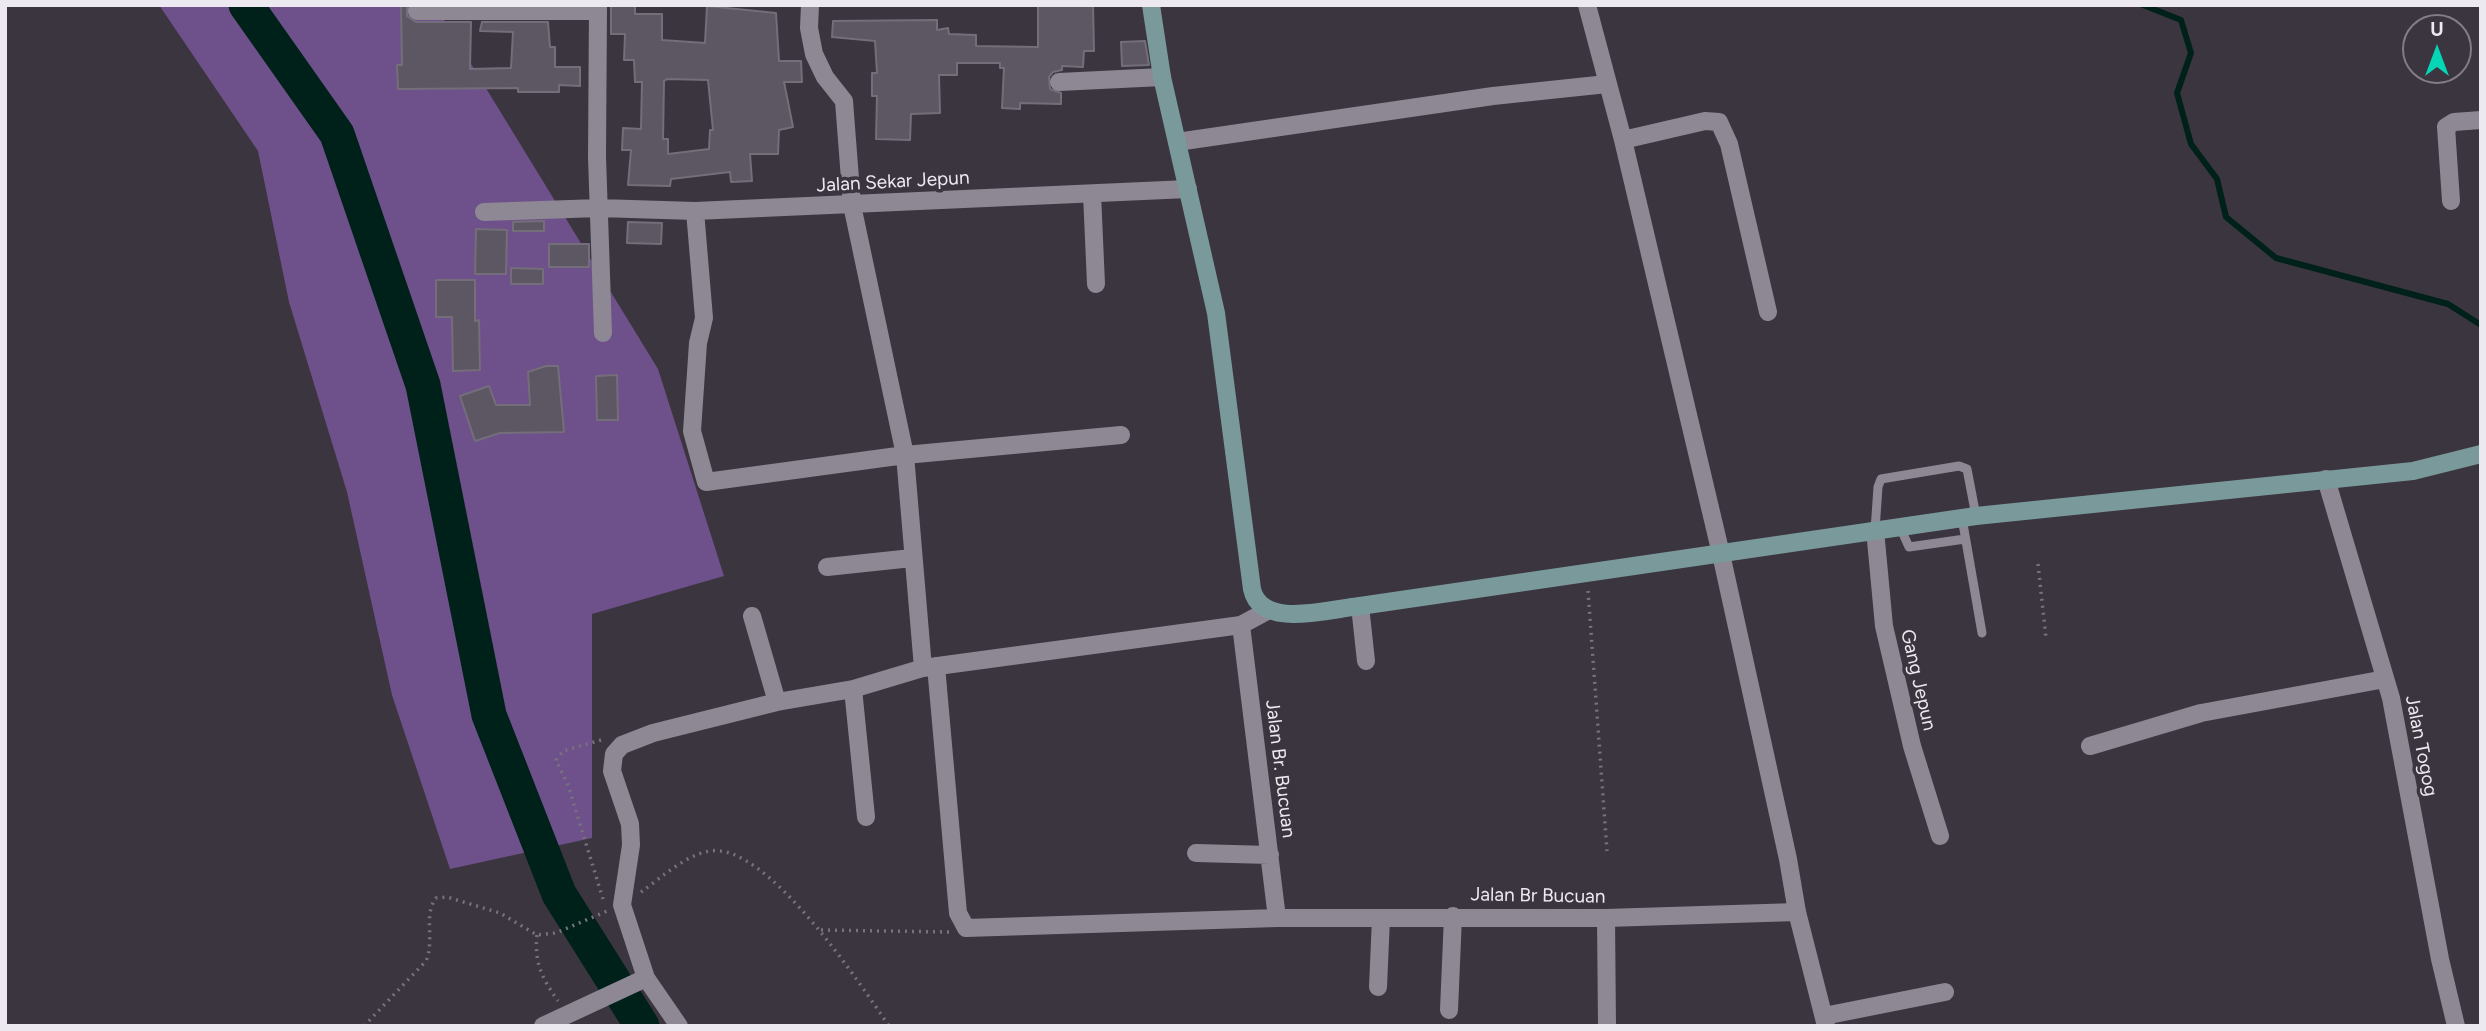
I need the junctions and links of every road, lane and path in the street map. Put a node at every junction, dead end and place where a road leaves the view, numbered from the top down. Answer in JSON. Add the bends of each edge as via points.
{"nodes":[{"id":1,"x":810,"y":5,"type":"edge"},
{"id":2,"x":1151,"y":5,"type":"edge"},
{"id":3,"x":1587,"y":5,"type":"edge"},
{"id":4,"x":598,"y":8,"type":"edge"},
{"id":5,"x":417,"y":11,"type":"dead end"},
{"id":6,"x":1162,"y":78,"type":"junction"},
{"id":7,"x":1059,"y":82,"type":"dead end"},
{"id":8,"x":1607,"y":84,"type":"junction"},
{"id":9,"x":2481,"y":120,"type":"edge"},
{"id":10,"x":1623,"y":140,"type":"junction"},
{"id":11,"x":1177,"y":142,"type":"junction"},
{"id":12,"x":1188,"y":189,"type":"junction"},
{"id":13,"x":1092,"y":194,"type":"junction"},
{"id":14,"x":2451,"y":201,"type":"dead end"},
{"id":15,"x":852,"y":205,"type":"junction"},
{"id":16,"x":599,"y":208,"type":"junction"},
{"id":17,"x":695,"y":211,"type":"junction"},
{"id":18,"x":484,"y":212,"type":"dead end"},
{"id":19,"x":1096,"y":284,"type":"dead end"},
{"id":20,"x":1768,"y":312,"type":"dead end"},
{"id":21,"x":603,"y":333,"type":"dead end"},
{"id":22,"x":1122,"y":435,"type":"dead end"},
{"id":23,"x":2481,"y":454,"type":"edge"},
{"id":24,"x":905,"y":456,"type":"junction"},
{"id":25,"x":2326,"y":479,"type":"junction"},
{"id":26,"x":1969,"y":517,"type":"junction"},
{"id":27,"x":1900,"y":527,"type":"junction"},
{"id":28,"x":1875,"y":530,"type":"junction"},
{"id":29,"x":1965,"y":538,"type":"junction"},
{"id":30,"x":1721,"y":554,"type":"junction"},
{"id":31,"x":912,"y":558,"type":"junction"},
{"id":32,"x":2038,"y":564,"type":"dead end"},
{"id":33,"x":827,"y":567,"type":"dead end"},
{"id":34,"x":1587,"y":572,"type":"junction"},
{"id":35,"x":1360,"y":606,"type":"junction"},
{"id":36,"x":1267,"y":611,"type":"junction"},
{"id":37,"x":752,"y":616,"type":"dead end"},
{"id":38,"x":1241,"y":625,"type":"junction"},
{"id":39,"x":1983,"y":633,"type":"dead end"},
{"id":40,"x":2046,"y":638,"type":"dead end"},
{"id":41,"x":1366,"y":661,"type":"dead end"},
{"id":42,"x":930,"y":667,"type":"junction"},
{"id":43,"x":2385,"y":679,"type":"junction"},
{"id":44,"x":853,"y":689,"type":"junction"},
{"id":45,"x":777,"y":702,"type":"junction"},
{"id":46,"x":622,"y":745,"type":"junction"},
{"id":47,"x":2090,"y":746,"type":"dead end"},
{"id":48,"x":866,"y":817,"type":"dead end"},
{"id":49,"x":1940,"y":836,"type":"dead end"},
{"id":50,"x":1606,"y":851,"type":"dead end"},
{"id":51,"x":1196,"y":853,"type":"dead end"},
{"id":52,"x":1270,"y":855,"type":"junction"},
{"id":53,"x":622,"y":905,"type":"junction"},
{"id":54,"x":1797,"y":912,"type":"junction"},
{"id":55,"x":1453,"y":916,"type":"junction"},
{"id":56,"x":1278,"y":918,"type":"junction"},
{"id":57,"x":1381,"y":918,"type":"junction"},
{"id":58,"x":1606,"y":918,"type":"junction"},
{"id":59,"x":966,"y":928,"type":"junction"},
{"id":60,"x":821,"y":930,"type":"junction"},
{"id":61,"x":537,"y":935,"type":"junction"},
{"id":62,"x":642,"y":980,"type":"junction"},
{"id":63,"x":1378,"y":987,"type":"dead end"},
{"id":64,"x":1945,"y":992,"type":"dead end"},
{"id":65,"x":1449,"y":1010,"type":"dead end"},
{"id":66,"x":574,"y":1011,"type":"junction"},
{"id":67,"x":1825,"y":1021,"type":"edge"},
{"id":68,"x":363,"y":1026,"type":"edge"},
{"id":69,"x":543,"y":1026,"type":"edge"},
{"id":70,"x":679,"y":1026,"type":"edge"},
{"id":71,"x":889,"y":1026,"type":"edge"},
{"id":72,"x":1606,"y":1026,"type":"edge"},
{"id":73,"x":2456,"y":1026,"type":"edge"}],
"edges":[{"from":1,"to":15,"type":"street","via":[[814,54],[844,102]]},
{"from":2,"to":6,"type":"main road"},
{"from":3,"to":8,"type":"street"},
{"from":4,"to":5,"type":"street"},
{"from":4,"to":16,"type":"street"},
{"from":6,"to":7,"type":"street"},
{"from":6,"to":11,"type":"main road"},
{"from":8,"to":10,"type":"street"},
{"from":8,"to":11,"type":"street"},
{"from":9,"to":14,"type":"street","via":[[2461,120],[2446,127]]},
{"from":10,"to":20,"type":"street","via":[[1705,121],[1719,122],[1729,144]]},
{"from":10,"to":30,"type":"street"},
{"from":11,"to":12,"type":"main road"},
{"from":12,"to":13,"type":"street","name":"Jalan Sekar Jepun"},
{"from":12,"to":36,"type":"main road","via":[[1216,313],[1254,600]]},
{"from":13,"to":15,"type":"street","name":"Jalan Sekar Jepun"},
{"from":13,"to":19,"type":"street"},
{"from":15,"to":17,"type":"street","name":"Jalan Sekar Jepun"},
{"from":15,"to":24,"type":"street"},
{"from":16,"to":17,"type":"street","name":"Jalan Sekar Jepun"},
{"from":16,"to":18,"type":"street","name":"Jalan Sekar Jepun"},
{"from":16,"to":21,"type":"street"},
{"from":17,"to":24,"type":"street","via":[[704,318],[692,431],[704,480],[713,483]]},
{"from":22,"to":24,"type":"street"},
{"from":23,"to":25,"type":"main road","via":[[2413,471]]},
{"from":24,"to":31,"type":"street"},
{"from":25,"to":26,"type":"main road"},
{"from":25,"to":43,"type":"street","name":"Jalan Togog"},
{"from":26,"to":27,"type":"main road"},
{"from":26,"to":28,"type":"lane","via":[[1967,469],[1955,467],[1881,480]]},
{"from":26,"to":29,"type":"lane"},
{"from":27,"to":28,"type":"main road"},
{"from":27,"to":29,"type":"lane","via":[[1909,547]]},
{"from":28,"to":30,"type":"main road"},
{"from":28,"to":49,"type":"street","name":"Gang Jepun","via":[[1884,626],[1912,746]]},
{"from":29,"to":39,"type":"lane"},
{"from":30,"to":34,"type":"main road"},
{"from":30,"to":54,"type":"street"},
{"from":31,"to":33,"type":"street"},
{"from":31,"to":42,"type":"street"},
{"from":32,"to":40,"type":"path"},
{"from":34,"to":35,"type":"main road"},
{"from":34,"to":50,"type":"path"},
{"from":35,"to":36,"type":"main road"},
{"from":35,"to":41,"type":"street"},
{"from":36,"to":38,"type":"street"},
{"from":37,"to":45,"type":"street"},
{"from":38,"to":42,"type":"street"},
{"from":38,"to":52,"type":"street","name":"Jalan Br. Bucuan"},
{"from":42,"to":44,"type":"street"},
{"from":42,"to":59,"type":"street","via":[[958,913]]},
{"from":43,"to":47,"type":"street","via":[[2201,713]]},
{"from":43,"to":73,"type":"street","name":"Jalan Togog"},
{"from":44,"to":45,"type":"street"},
{"from":44,"to":48,"type":"street"},
{"from":45,"to":46,"type":"street"},
{"from":46,"to":53,"type":"street","via":[[614,754],[612,772],[630,824]]},
{"from":46,"to":61,"type":"path","via":[[597,739],[564,751],[556,760],[607,911],[556,933]]},
{"from":51,"to":52,"type":"street"},
{"from":52,"to":56,"type":"street","name":"Jalan Br. Bucuan"},
{"from":53,"to":60,"type":"path","via":[[696,855],[727,851],[769,878]]},
{"from":53,"to":62,"type":"street"},
{"from":54,"to":58,"type":"street","name":"Jalan Br Bucuan"},
{"from":54,"to":67,"type":"street"},
{"from":55,"to":57,"type":"street","name":"Jalan Br Bucuan"},
{"from":55,"to":58,"type":"street","name":"Jalan Br Bucuan"},
{"from":55,"to":65,"type":"street"},
{"from":56,"to":57,"type":"street","name":"Jalan Br Bucuan"},
{"from":56,"to":59,"type":"street","name":"Jalan Br Bucuan"},
{"from":57,"to":63,"type":"street"},
{"from":58,"to":72,"type":"street"},
{"from":59,"to":60,"type":"path","via":[[915,933]]},
{"from":60,"to":71,"type":"path"},
{"from":61,"to":66,"type":"path","via":[[535,956],[540,973]]},
{"from":61,"to":68,"type":"path","via":[[500,913],[436,898],[430,905],[426,961]]},
{"from":62,"to":66,"type":"street"},
{"from":62,"to":70,"type":"street"},
{"from":64,"to":67,"type":"street"},
{"from":66,"to":69,"type":"street"}]}
